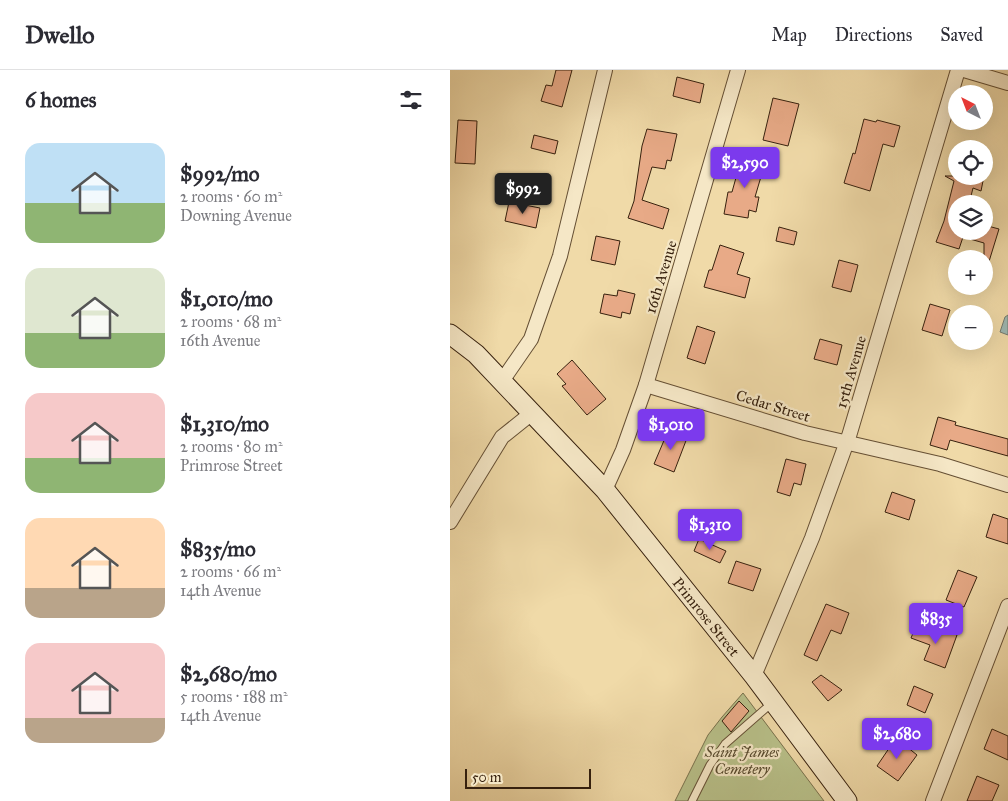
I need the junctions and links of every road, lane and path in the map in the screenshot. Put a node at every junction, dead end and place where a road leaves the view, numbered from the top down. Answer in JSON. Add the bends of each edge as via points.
{"nodes":[{"id":1,"x":605,"y":70,"type":"edge"},
{"id":2,"x":738,"y":70,"type":"edge"},
{"id":3,"x":958,"y":70,"type":"edge"},
{"id":4,"x":964,"y":70,"type":"edge"},
{"id":5,"x":1008,"y":83,"type":"edge"},
{"id":6,"x":450,"y":334,"type":"edge"},
{"id":7,"x":502,"y":381,"type":"junction"},
{"id":8,"x":646,"y":385,"type":"junction"},
{"id":9,"x":532,"y":413,"type":"junction"},
{"id":10,"x":846,"y":442,"type":"junction"},
{"id":11,"x":1008,"y":485,"type":"edge"},
{"id":12,"x":605,"y":490,"type":"junction"},
{"id":13,"x":450,"y":522,"type":"edge"},
{"id":14,"x":1008,"y":606,"type":"edge"},
{"id":15,"x":754,"y":676,"type":"junction"},
{"id":16,"x":773,"y":702,"type":"junction"},
{"id":17,"x":692,"y":801,"type":"edge"},
{"id":18,"x":847,"y":801,"type":"edge"},
{"id":19,"x":932,"y":801,"type":"edge"}],
"edges":[{"from":1,"to":7,"type":"street","via":[[560,256],[531,340]]},
{"from":2,"to":8,"type":"street","name":"16th Avenue"},
{"from":3,"to":10,"type":"street","name":"15th Avenue"},
{"from":4,"to":5,"type":"street"},
{"from":6,"to":7,"type":"main road","name":"Primrose Street","via":[[476,354]]},
{"from":7,"to":9,"type":"main road","name":"Primrose Street"},
{"from":8,"to":10,"type":"street","name":"Cedar Street","via":[[805,433]]},
{"from":8,"to":12,"type":"street","name":"16th Avenue"},
{"from":9,"to":12,"type":"main road","name":"Primrose Street"},
{"from":9,"to":13,"type":"street","via":[[502,437]]},
{"from":10,"to":11,"type":"street","name":"Cedar Street","via":[[940,464]]},
{"from":10,"to":15,"type":"street","name":"15th Avenue","via":[[812,538]]},
{"from":12,"to":15,"type":"main road","name":"Primrose Street"},
{"from":14,"to":19,"type":"street"},
{"from":15,"to":16,"type":"main road","name":"Primrose Street"},
{"from":16,"to":17,"type":"lane","via":[[725,744]]},
{"from":16,"to":18,"type":"main road","name":"Primrose Street"}]}
